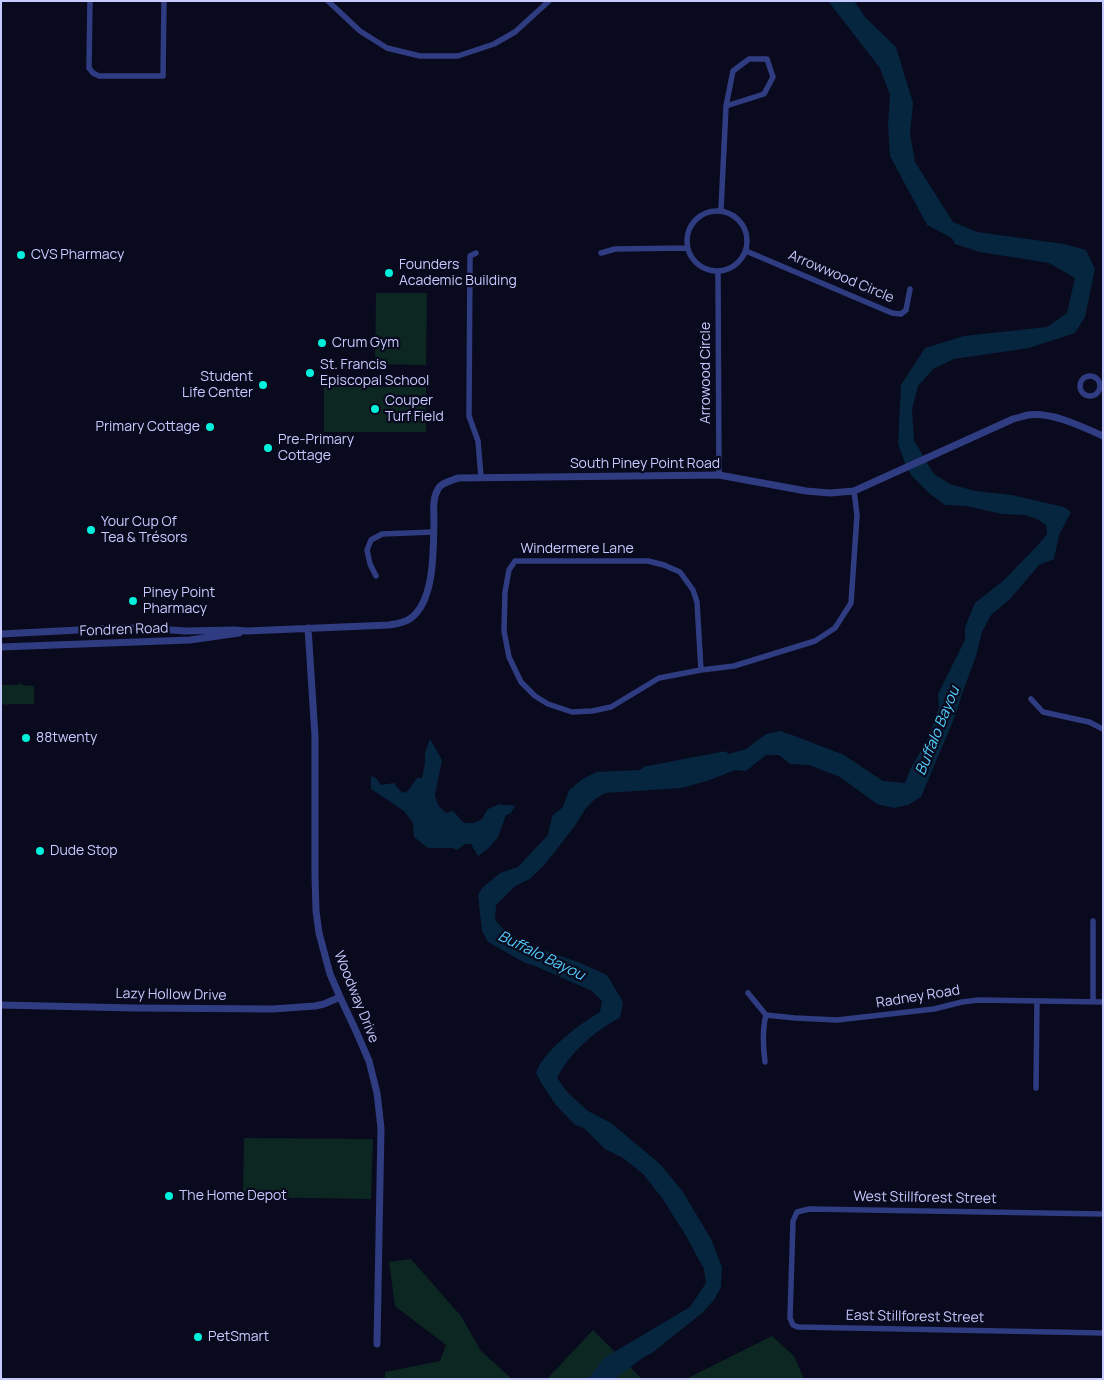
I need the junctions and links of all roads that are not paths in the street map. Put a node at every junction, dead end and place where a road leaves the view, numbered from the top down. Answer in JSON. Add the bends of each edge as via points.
{"nodes":[{"id":1,"x":90,"y":1,"type":"edge"},
{"id":2,"x":164,"y":1,"type":"edge"},
{"id":3,"x":328,"y":1,"type":"edge"},
{"id":4,"x":549,"y":1,"type":"edge"},
{"id":5,"x":726,"y":106,"type":"junction"},
{"id":6,"x":721,"y":210,"type":"junction"},
{"id":7,"x":686,"y":248,"type":"junction"},
{"id":8,"x":746,"y":251,"type":"junction"},
{"id":9,"x":601,"y":252,"type":"dead end"},
{"id":10,"x":476,"y":253,"type":"dead end"},
{"id":11,"x":718,"y":272,"type":"junction"},
{"id":12,"x":910,"y":289,"type":"dead end"},
{"id":13,"x":1103,"y":436,"type":"edge"},
{"id":14,"x":719,"y":475,"type":"junction"},
{"id":15,"x":480,"y":477,"type":"junction"},
{"id":16,"x":854,"y":491,"type":"junction"},
{"id":17,"x":433,"y":532,"type":"junction"},
{"id":18,"x":376,"y":576,"type":"dead end"},
{"id":19,"x":422,"y":604,"type":"joint"},
{"id":20,"x":308,"y":628,"type":"junction"},
{"id":21,"x":247,"y":631,"type":"junction"},
{"id":22,"x":1,"y":634,"type":"edge"},
{"id":23,"x":1,"y":647,"type":"edge"},
{"id":24,"x":701,"y":670,"type":"junction"},
{"id":25,"x":1031,"y":699,"type":"dead end"},
{"id":26,"x":1103,"y":729,"type":"edge"},
{"id":27,"x":1093,"y":920,"type":"dead end"},
{"id":28,"x":748,"y":993,"type":"dead end"},
{"id":29,"x":340,"y":997,"type":"junction"},
{"id":30,"x":1036,"y":1001,"type":"junction"},
{"id":31,"x":1093,"y":1001,"type":"junction"},
{"id":32,"x":1103,"y":1002,"type":"edge"},
{"id":33,"x":1,"y":1005,"type":"edge"},
{"id":34,"x":766,"y":1015,"type":"junction"},
{"id":35,"x":765,"y":1062,"type":"dead end"},
{"id":36,"x":1036,"y":1088,"type":"dead end"},
{"id":37,"x":1103,"y":1214,"type":"edge"},
{"id":38,"x":791,"y":1261,"type":"joint"},
{"id":39,"x":1103,"y":1333,"type":"edge"},
{"id":40,"x":378,"y":1344,"type":"dead end"}],
"edges":[{"from":1,"to":2,"type":"street","via":[[89,68],[99,76],[163,76]]},
{"from":3,"to":4,"type":"street","via":[[360,31],[387,48],[420,56],[458,56],[494,44],[515,32]]},
{"from":5,"to":5,"type":"street","via":[[764,94],[773,76],[767,59],[750,59],[733,71]]},
{"from":5,"to":6,"type":"street"},
{"from":6,"to":7,"type":"street","via":[[700,215],[691,225]]},
{"from":6,"to":8,"type":"street","via":[[732,214],[742,224],[747,240]]},
{"from":7,"to":9,"type":"street"},
{"from":7,"to":11,"type":"street","via":[[696,263],[706,270]]},
{"from":8,"to":11,"type":"street","via":[[738,263]]},
{"from":8,"to":12,"type":"street","name":"Arrowwood Circle","via":[[892,313],[901,314],[906,310]]},
{"from":10,"to":15,"type":"street","via":[[470,256],[469,416],[478,440]]},
{"from":11,"to":14,"type":"street","name":"Arrowood Circle"},
{"from":13,"to":16,"type":"street","name":"South Piney Point Road","via":[[1058,418],[1030,415],[1013,419]]},
{"from":14,"to":15,"type":"street","name":"South Piney Point Road"},
{"from":14,"to":16,"type":"street","name":"South Piney Point Road","via":[[806,491]]},
{"from":15,"to":17,"type":"street","name":"South Piney Point Road","via":[[458,478],[438,488],[434,501]]},
{"from":16,"to":24,"type":"street","name":"Windermere Lane","via":[[857,515],[850,603],[835,628],[815,641],[734,666]]},
{"from":17,"to":18,"type":"street","via":[[382,534],[371,540],[367,550]]},
{"from":17,"to":19,"type":"street","name":"South Piney Point Road","via":[[430,586]]},
{"from":19,"to":20,"type":"street","name":"Fondren Road","via":[[411,618],[389,625]]},
{"from":20,"to":21,"type":"street","name":"Fondren Road"},
{"from":20,"to":29,"type":"street","name":"Woodway Drive","via":[[314,736],[316,911],[330,974]]},
{"from":21,"to":22,"type":"street","name":"Fondren Road","via":[[117,628]]},
{"from":21,"to":23,"type":"street","name":"Fondren Road","via":[[190,640]]},
{"from":24,"to":24,"type":"street","name":"Windermere Lane","via":[[658,678],[611,707],[572,712],[548,704],[521,682],[508,657],[504,592],[510,567],[519,560],[648,561],[680,572],[694,590],[697,602]]},
{"from":25,"to":26,"type":"street","via":[[1043,712],[1090,722]]},
{"from":27,"to":31,"type":"street"},
{"from":28,"to":34,"type":"street"},
{"from":29,"to":33,"type":"street","name":"Lazy Hollow Drive","via":[[315,1006],[273,1009]]},
{"from":29,"to":40,"type":"street","name":"Woodway Drive","via":[[369,1061],[381,1128]]},
{"from":30,"to":31,"type":"street","name":"Radney Road"},
{"from":30,"to":34,"type":"street","name":"Radney Road","via":[[979,1000],[837,1020]]},
{"from":30,"to":36,"type":"street"},
{"from":31,"to":32,"type":"street","name":"Radney Road"},
{"from":34,"to":35,"type":"street"},
{"from":37,"to":38,"type":"street","name":"West Stillforest Street","via":[[809,1209],[797,1212],[793,1221]]},
{"from":38,"to":39,"type":"street","name":"East Stillforest Street","via":[[790,1318],[798,1327]]}]}
